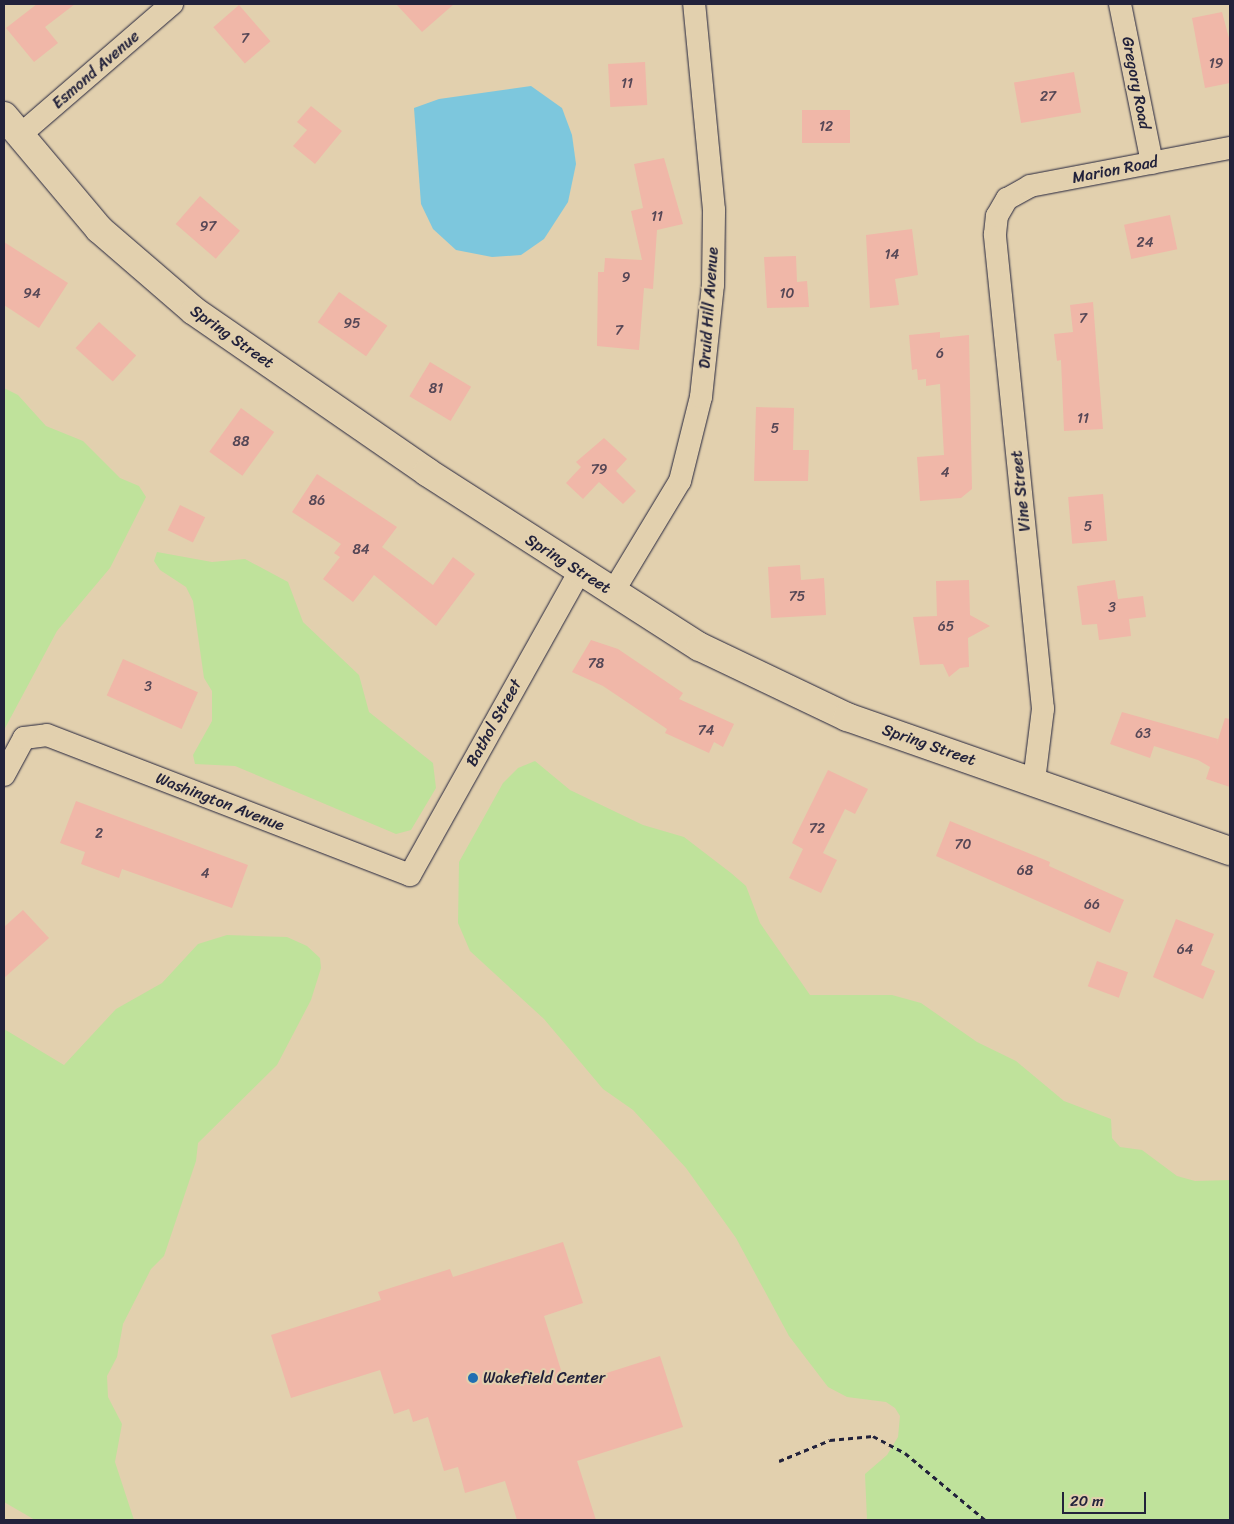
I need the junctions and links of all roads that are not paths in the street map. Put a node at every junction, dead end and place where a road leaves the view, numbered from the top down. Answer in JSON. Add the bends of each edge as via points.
{"nodes":[{"id":1,"x":172,"y":4,"type":"edge"},
{"id":2,"x":694,"y":4,"type":"edge"},
{"id":3,"x":1120,"y":4,"type":"edge"},
{"id":4,"x":12,"y":126,"type":"edge"},
{"id":5,"x":1230,"y":148,"type":"edge"},
{"id":6,"x":1152,"y":163,"type":"junction"},
{"id":7,"x":1004,"y":202,"type":"joint"},
{"id":8,"x":578,"y":572,"type":"junction"},
{"id":9,"x":613,"y":592,"type":"junction"},
{"id":10,"x":4,"y":776,"type":"edge"},
{"id":11,"x":1034,"y":781,"type":"junction"},
{"id":12,"x":1230,"y":852,"type":"edge"},
{"id":13,"x":410,"y":875,"type":"joint"}],
"edges":[{"from":1,"to":4,"type":"street","name":"Esmond Avenue"},
{"from":2,"to":9,"type":"street","name":"Druid Hill Avenue","via":[[714,210],[713,285],[701,397],[680,481]]},
{"from":3,"to":6,"type":"street","name":"Gregory Road"},
{"from":4,"to":8,"type":"street","name":"Spring Street","via":[[100,228],[194,311]]},
{"from":5,"to":6,"type":"street","name":"Marion Road"},
{"from":6,"to":7,"type":"street","name":"Marion Road","via":[[1030,186]]},
{"from":7,"to":11,"type":"street","name":"Vine Street","via":[[995,234],[1043,709]]},
{"from":8,"to":9,"type":"street","name":"Spring Street"},
{"from":8,"to":13,"type":"street","name":"Bathol Street"},
{"from":9,"to":11,"type":"street","name":"Spring Street","via":[[700,647],[810,702]]},
{"from":10,"to":13,"type":"street","name":"Washington Avenue","via":[[18,745],[28,735],[47,735]]},
{"from":11,"to":12,"type":"street","name":"Spring Street"}]}
